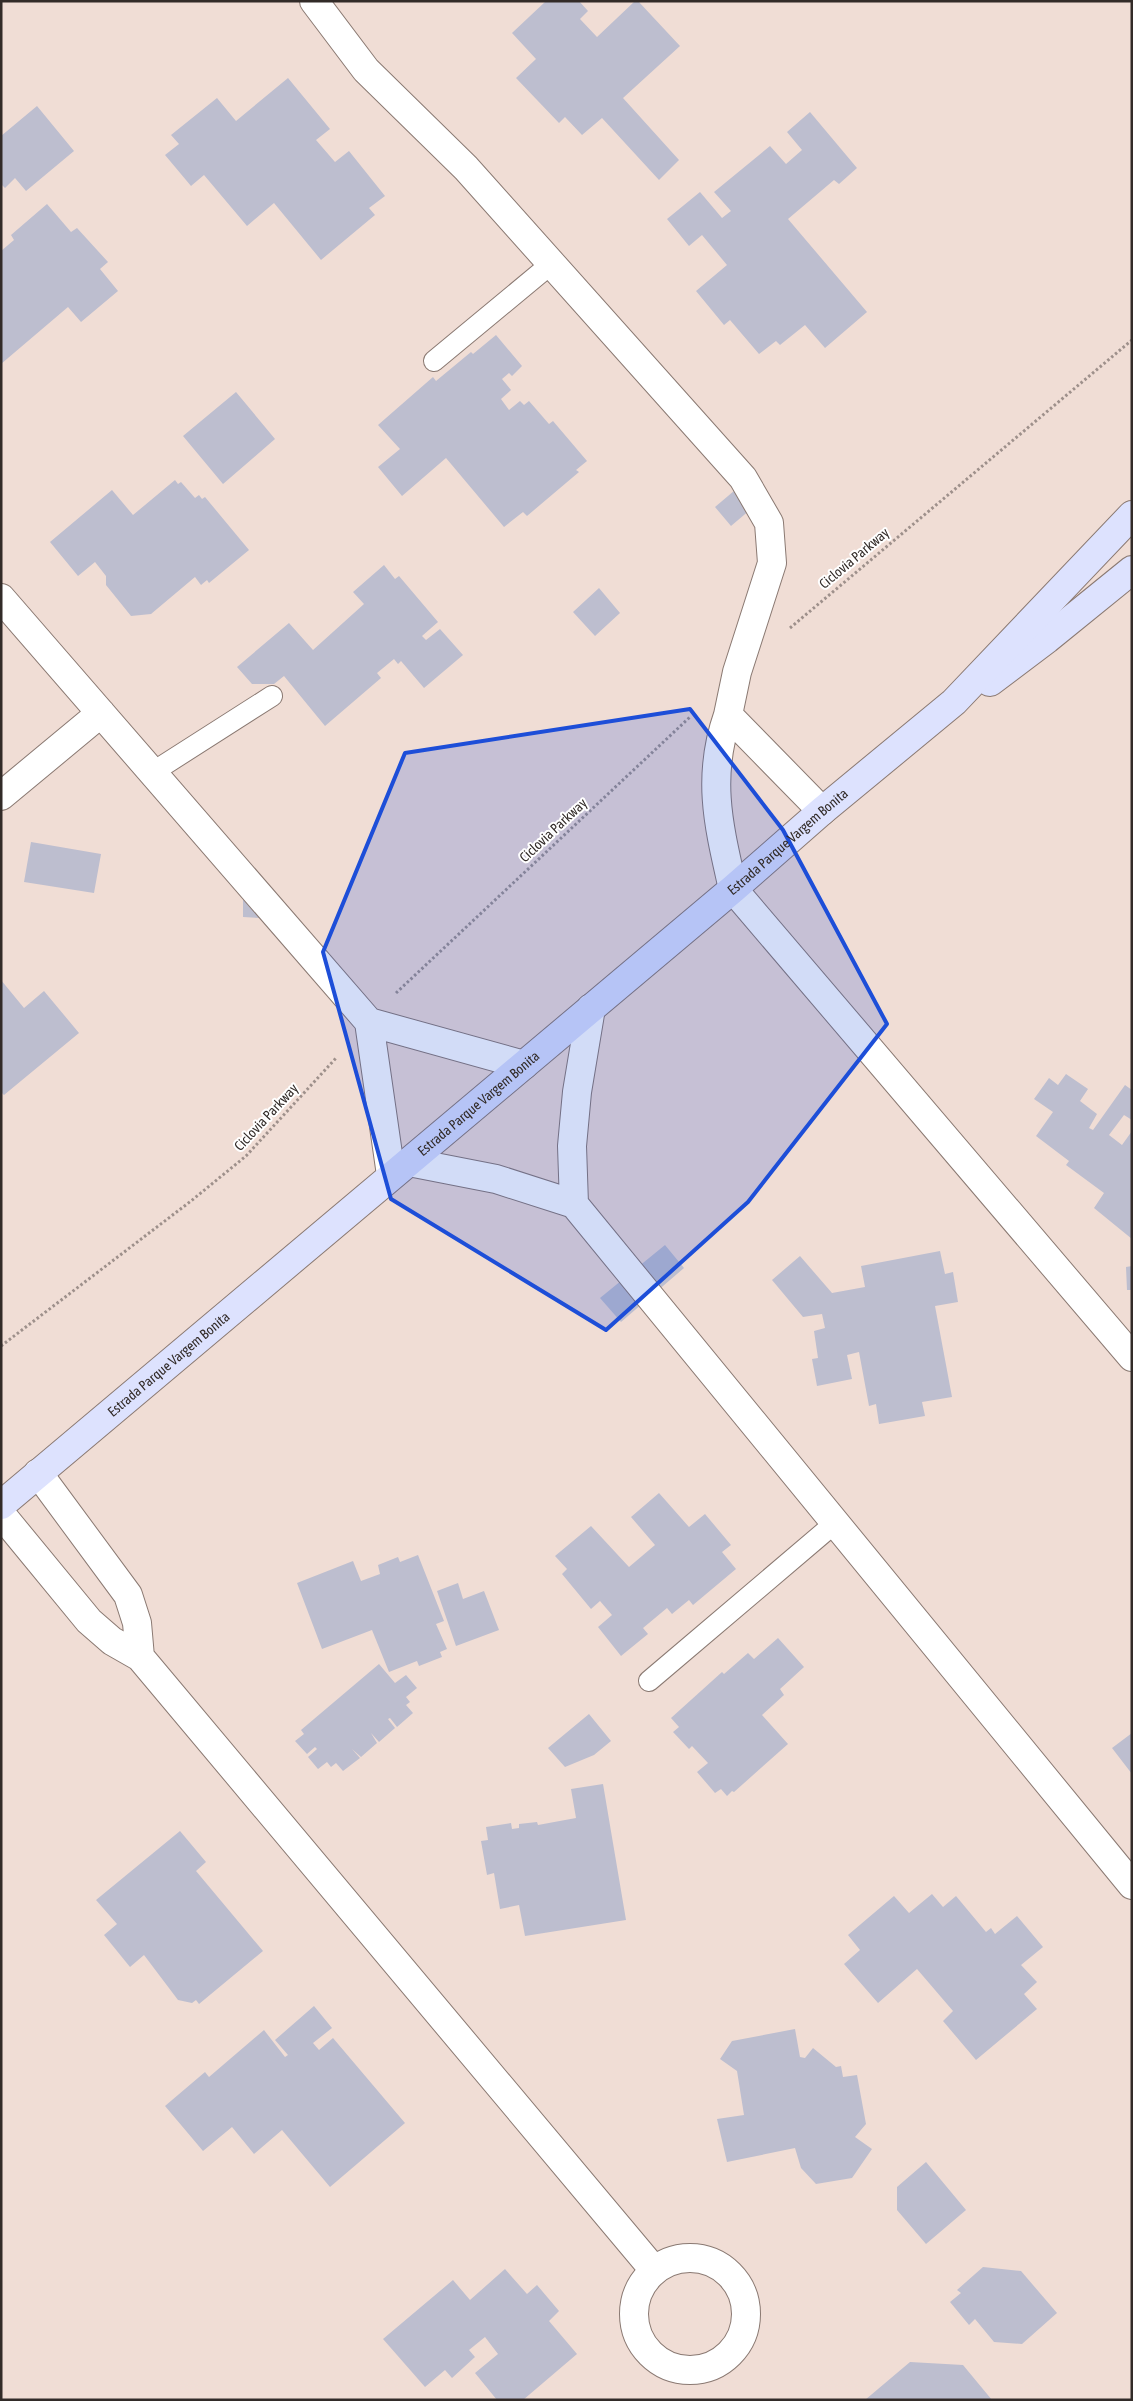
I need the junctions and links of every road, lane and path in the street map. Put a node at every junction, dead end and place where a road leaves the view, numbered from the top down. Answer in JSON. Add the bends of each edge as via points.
{"nodes":[{"id":1,"x":314,"y":1,"type":"edge"},
{"id":2,"x":551,"y":264,"type":"junction"},
{"id":3,"x":1132,"y":340,"type":"edge"},
{"id":4,"x":434,"y":361,"type":"dead end"},
{"id":5,"x":1132,"y":515,"type":"edge"},
{"id":6,"x":1132,"y":570,"type":"edge"},
{"id":7,"x":1,"y":598,"type":"edge"},
{"id":8,"x":782,"y":634,"type":"dead end"},
{"id":9,"x":272,"y":696,"type":"dead end"},
{"id":10,"x":954,"y":702,"type":"junction"},
{"id":11,"x":695,"y":712,"type":"dead end"},
{"id":12,"x":102,"y":713,"type":"junction"},
{"id":13,"x":728,"y":715,"type":"junction"},
{"id":14,"x":153,"y":772,"type":"junction"},
{"id":15,"x":1,"y":796,"type":"edge"},
{"id":16,"x":822,"y":811,"type":"junction"},
{"id":17,"x":734,"y":889,"type":"junction"},
{"id":18,"x":591,"y":1008,"type":"junction"},
{"id":19,"x":369,"y":1022,"type":"junction"},
{"id":20,"x":524,"y":1065,"type":"junction"},
{"id":21,"x":400,"y":1168,"type":"junction"},
{"id":22,"x":574,"y":1204,"type":"junction"},
{"id":23,"x":1,"y":1346,"type":"edge"},
{"id":24,"x":1132,"y":1358,"type":"edge"},
{"id":25,"x":38,"y":1473,"type":"junction"},
{"id":26,"x":1,"y":1504,"type":"edge"},
{"id":27,"x":1,"y":1514,"type":"edge"},
{"id":28,"x":835,"y":1523,"type":"junction"},
{"id":29,"x":140,"y":1657,"type":"junction"},
{"id":30,"x":649,"y":1681,"type":"dead end"},
{"id":31,"x":1132,"y":1885,"type":"edge"},
{"id":32,"x":654,"y":2270,"type":"junction"}],
"edges":[{"from":1,"to":2,"type":"street","via":[[366,70],[466,168]]},
{"from":2,"to":4,"type":"lane"},
{"from":2,"to":13,"type":"street","via":[[743,478],[769,522],[772,563],[736,672]]},
{"from":3,"to":8,"type":"path","name":"Ciclovia Parkway"},
{"from":5,"to":10,"type":"main road","name":"Estrada Parque Vargem Bonita"},
{"from":6,"to":10,"type":"main road","name":"Estrada Parque Vargem Bonita","via":[[998,677]]},
{"from":7,"to":12,"type":"street"},
{"from":9,"to":14,"type":"lane"},
{"from":10,"to":16,"type":"main road","name":"Estrada Parque Vargem Bonita"},
{"from":11,"to":19,"type":"path","name":"Ciclovia Parkway"},
{"from":12,"to":14,"type":"street"},
{"from":12,"to":15,"type":"street"},
{"from":13,"to":16,"type":"street"},
{"from":13,"to":17,"type":"street","via":[[720,738],[716,780],[718,819]]},
{"from":14,"to":19,"type":"street"},
{"from":16,"to":17,"type":"main road","name":"Estrada Parque Vargem Bonita"},
{"from":17,"to":18,"type":"main road","name":"Estrada Parque Vargem Bonita"},
{"from":17,"to":24,"type":"street"},
{"from":18,"to":20,"type":"main road","name":"Estrada Parque Vargem Bonita"},
{"from":18,"to":22,"type":"street","via":[[572,1146]]},
{"from":19,"to":20,"type":"street"},
{"from":19,"to":21,"type":"street"},
{"from":19,"to":23,"type":"path","name":"Ciclovia Parkway","via":[[246,1156],[191,1202]]},
{"from":20,"to":21,"type":"main road","name":"Estrada Parque Vargem Bonita"},
{"from":21,"to":22,"type":"street","via":[[496,1179]]},
{"from":21,"to":25,"type":"main road","name":"Estrada Parque Vargem Bonita"},
{"from":22,"to":28,"type":"street"},
{"from":25,"to":26,"type":"main road","name":"Estrada Parque Vargem Bonita"},
{"from":25,"to":29,"type":"street","via":[[128,1595],[137,1623]]},
{"from":27,"to":29,"type":"street","via":[[89,1622],[112,1641]]},
{"from":28,"to":30,"type":"lane"},
{"from":28,"to":31,"type":"street"},
{"from":29,"to":32,"type":"street"},
{"from":32,"to":32,"type":"street","via":[[681,2258],[710,2261],[734,2278],[746,2305],[743,2335],[726,2358],[699,2371],[670,2368],[646,2350],[634,2323],[636,2293]]}]}
